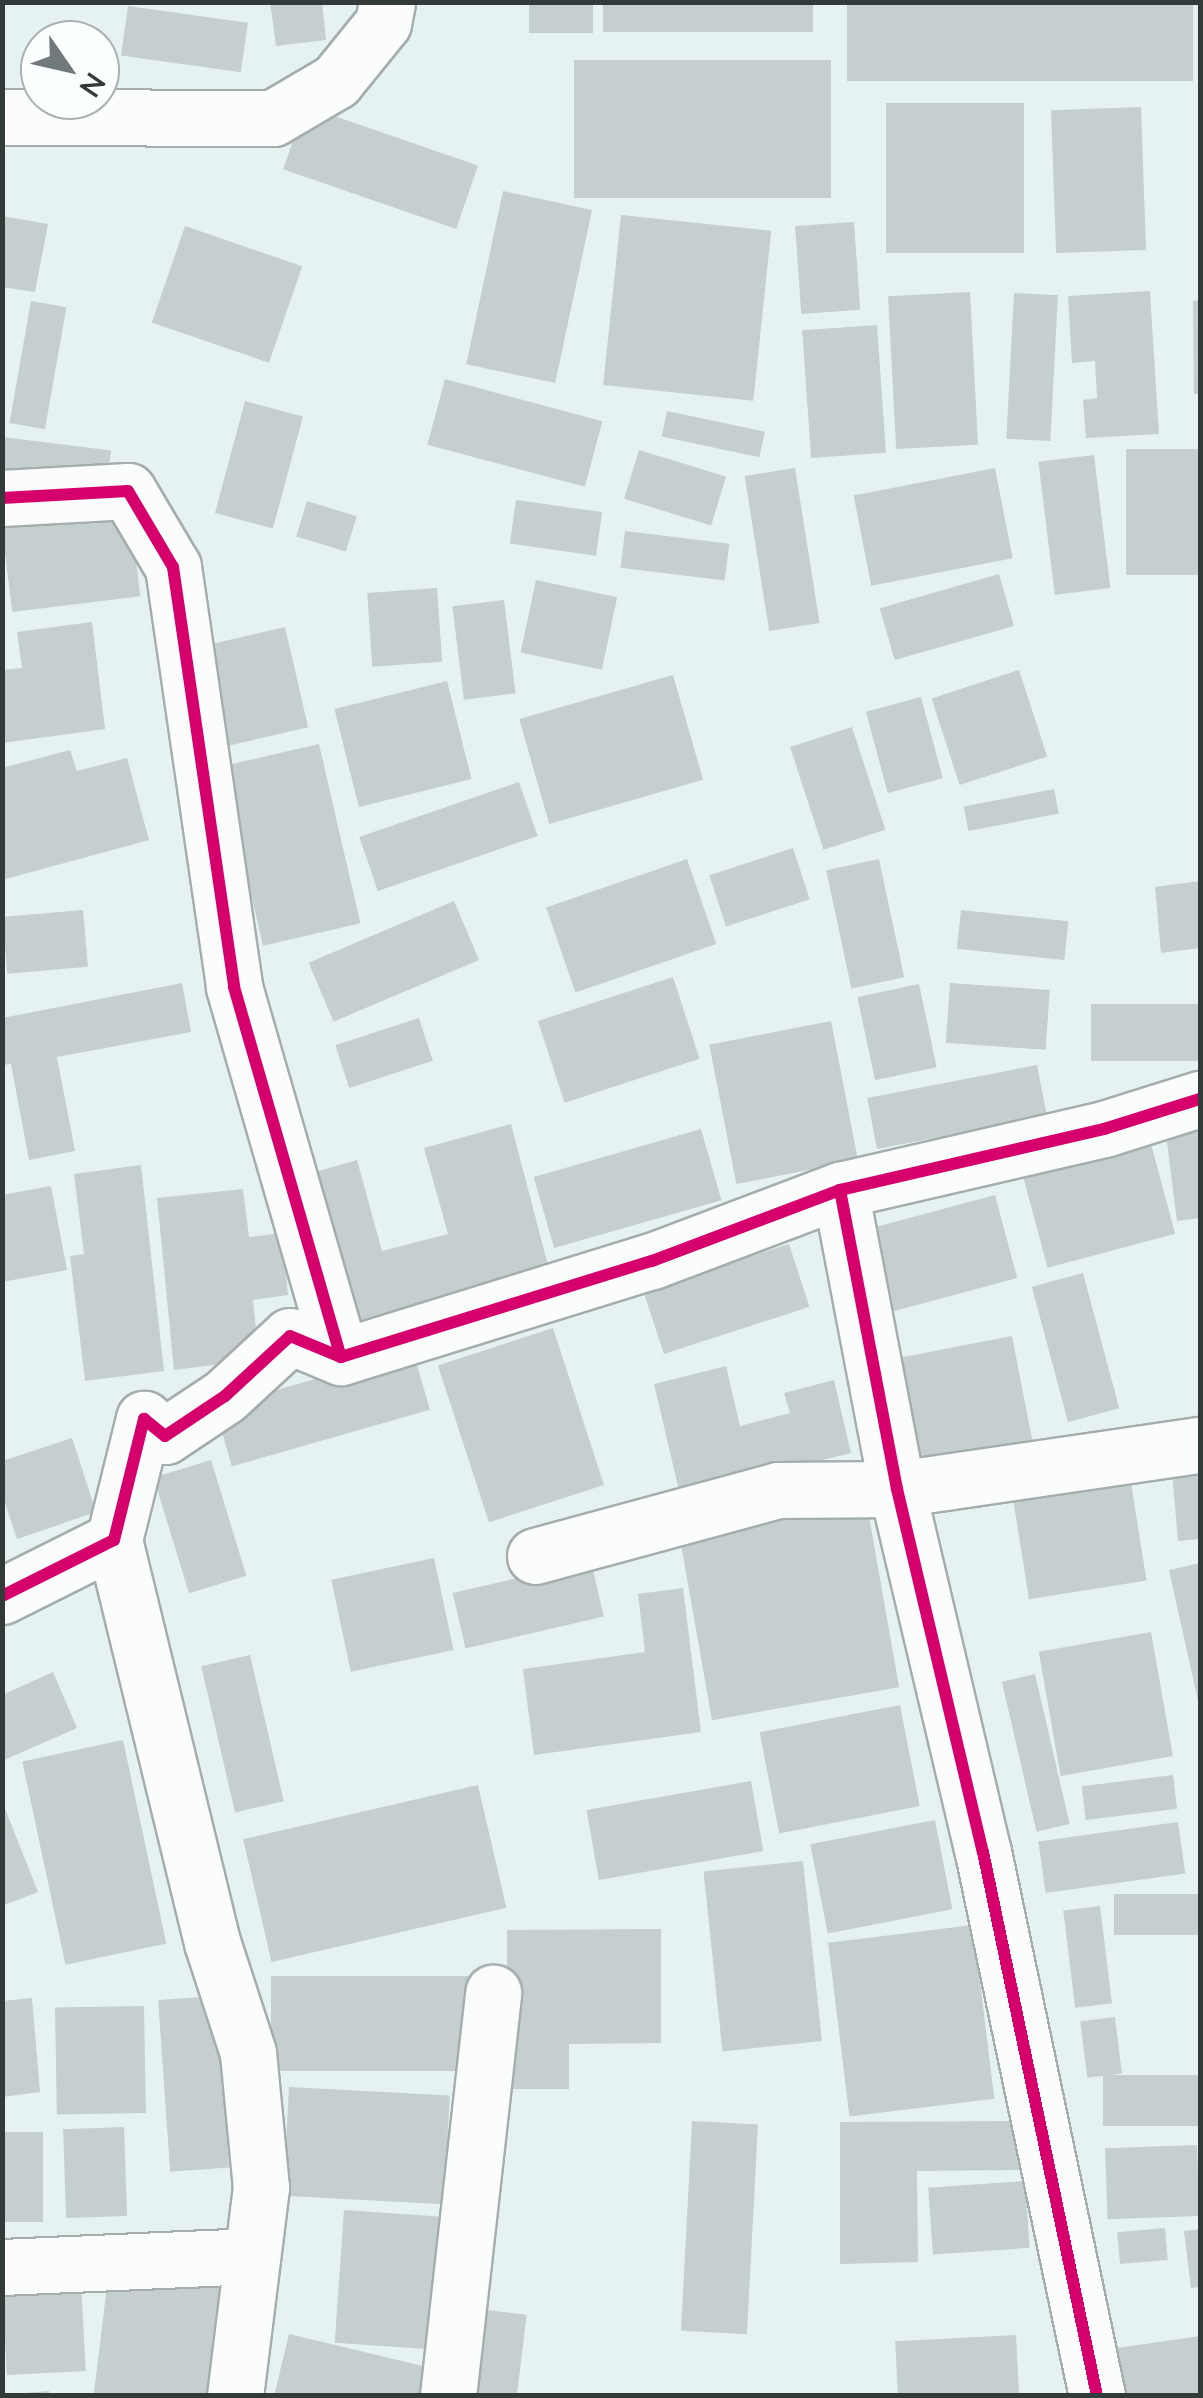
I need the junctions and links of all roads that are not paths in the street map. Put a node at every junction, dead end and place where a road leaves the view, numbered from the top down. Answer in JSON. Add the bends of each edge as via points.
{"nodes":[{"id":1,"x":388,"y":2,"type":"edge"},
{"id":2,"x":2,"y":117,"type":"edge"},
{"id":3,"x":2,"y":498,"type":"edge"},
{"id":4,"x":1200,"y":1098,"type":"edge"},
{"id":5,"x":840,"y":1190,"type":"junction"},
{"id":6,"x":341,"y":1358,"type":"junction"},
{"id":7,"x":1200,"y":1445,"type":"edge"},
{"id":8,"x":897,"y":1489,"type":"junction"},
{"id":9,"x":114,"y":1540,"type":"junction"},
{"id":10,"x":535,"y":1556,"type":"dead end"},
{"id":11,"x":2,"y":1596,"type":"edge"},
{"id":12,"x":493,"y":1993,"type":"dead end"},
{"id":13,"x":252,"y":2256,"type":"junction"},
{"id":14,"x":2,"y":2267,"type":"edge"},
{"id":15,"x":235,"y":2396,"type":"edge"},
{"id":16,"x":448,"y":2396,"type":"edge"},
{"id":17,"x":1098,"y":2396,"type":"edge"}],
"edges":[{"from":1,"to":2,"type":"street","via":[[383,23],[336,81],[272,118]]},
{"from":3,"to":6,"type":"street","via":[[128,491],[173,567],[234,986]]},
{"from":4,"to":5,"type":"street","via":[[1104,1130]]},
{"from":5,"to":6,"type":"street","via":[[652,1261]]},
{"from":5,"to":8,"type":"street"},
{"from":6,"to":9,"type":"street","via":[[290,1336],[225,1396],[164,1436],[144,1419]]},
{"from":7,"to":8,"type":"street"},
{"from":8,"to":10,"type":"street","via":[[778,1490]]},
{"from":8,"to":17,"type":"street","via":[[983,1852]]},
{"from":9,"to":11,"type":"street"},
{"from":9,"to":13,"type":"street","via":[[212,1942],[248,2053],[261,2188]]},
{"from":12,"to":16,"type":"street"},
{"from":13,"to":14,"type":"street"},
{"from":13,"to":15,"type":"street"}]}
